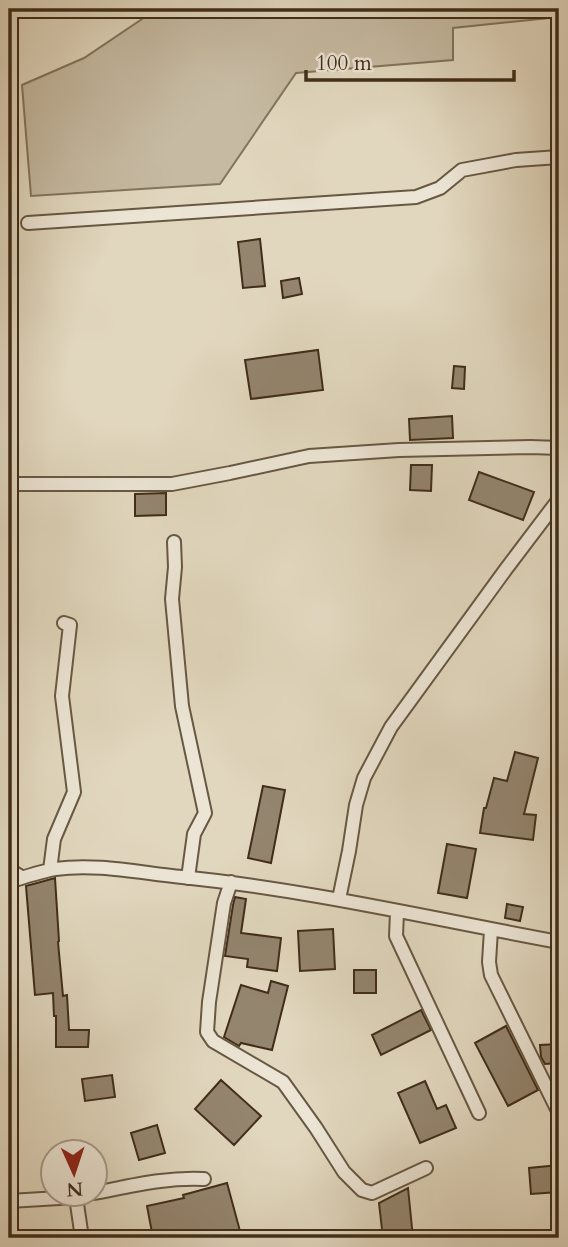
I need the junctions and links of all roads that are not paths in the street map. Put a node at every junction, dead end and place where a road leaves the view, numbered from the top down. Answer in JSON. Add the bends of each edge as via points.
{"nodes":[{"id":1,"x":559,"y":157,"type":"edge"},
{"id":2,"x":29,"y":223,"type":"dead end"},
{"id":3,"x":559,"y":448,"type":"edge"},
{"id":4,"x":9,"y":484,"type":"edge"},
{"id":5,"x":559,"y":499,"type":"edge"},
{"id":6,"x":174,"y":542,"type":"dead end"},
{"id":7,"x":64,"y":623,"type":"dead end"},
{"id":8,"x":9,"y":866,"type":"edge"},
{"id":9,"x":50,"y":870,"type":"junction"},
{"id":10,"x":26,"y":876,"type":"junction"},
{"id":11,"x":188,"y":878,"type":"junction"},
{"id":12,"x":9,"y":882,"type":"edge"},
{"id":13,"x":231,"y":882,"type":"junction"},
{"id":14,"x":339,"y":899,"type":"junction"},
{"id":15,"x":397,"y":912,"type":"junction"},
{"id":16,"x":491,"y":930,"type":"junction"},
{"id":17,"x":559,"y":942,"type":"edge"},
{"id":18,"x":479,"y":1113,"type":"dead end"},
{"id":19,"x":559,"y":1114,"type":"edge"},
{"id":20,"x":426,"y":1168,"type":"dead end"},
{"id":21,"x":204,"y":1179,"type":"dead end"},
{"id":22,"x":108,"y":1190,"type":"edge"},
{"id":23,"x":38,"y":1200,"type":"edge"},
{"id":24,"x":9,"y":1202,"type":"edge"},
{"id":25,"x":78,"y":1208,"type":"edge"},
{"id":26,"x":82,"y":1238,"type":"edge"}],
"edges":[{"from":1,"to":2,"type":"street","via":[[462,170],[440,188],[416,197]]},
{"from":3,"to":4,"type":"street","via":[[309,456],[172,484]]},
{"from":5,"to":14,"type":"street","via":[[377,751],[356,804]]},
{"from":6,"to":11,"type":"street","via":[[172,599],[182,706],[205,813],[194,834]]},
{"from":7,"to":9,"type":"street","via":[[70,625],[62,696],[74,792],[54,839]]},
{"from":8,"to":10,"type":"lane"},
{"from":9,"to":10,"type":"street"},
{"from":9,"to":11,"type":"street","via":[[122,870]]},
{"from":10,"to":12,"type":"street"},
{"from":11,"to":13,"type":"street"},
{"from":13,"to":14,"type":"street"},
{"from":13,"to":20,"type":"street","via":[[209,1002],[207,1032],[213,1041],[283,1082],[344,1172],[362,1190],[372,1193]]},
{"from":14,"to":15,"type":"street"},
{"from":15,"to":16,"type":"street"},
{"from":15,"to":18,"type":"street","via":[[396,936]]},
{"from":16,"to":17,"type":"street"},
{"from":16,"to":19,"type":"street","via":[[491,975]]},
{"from":21,"to":22,"type":"street","via":[[163,1180]]},
{"from":23,"to":24,"type":"street"},
{"from":25,"to":26,"type":"street"}]}
